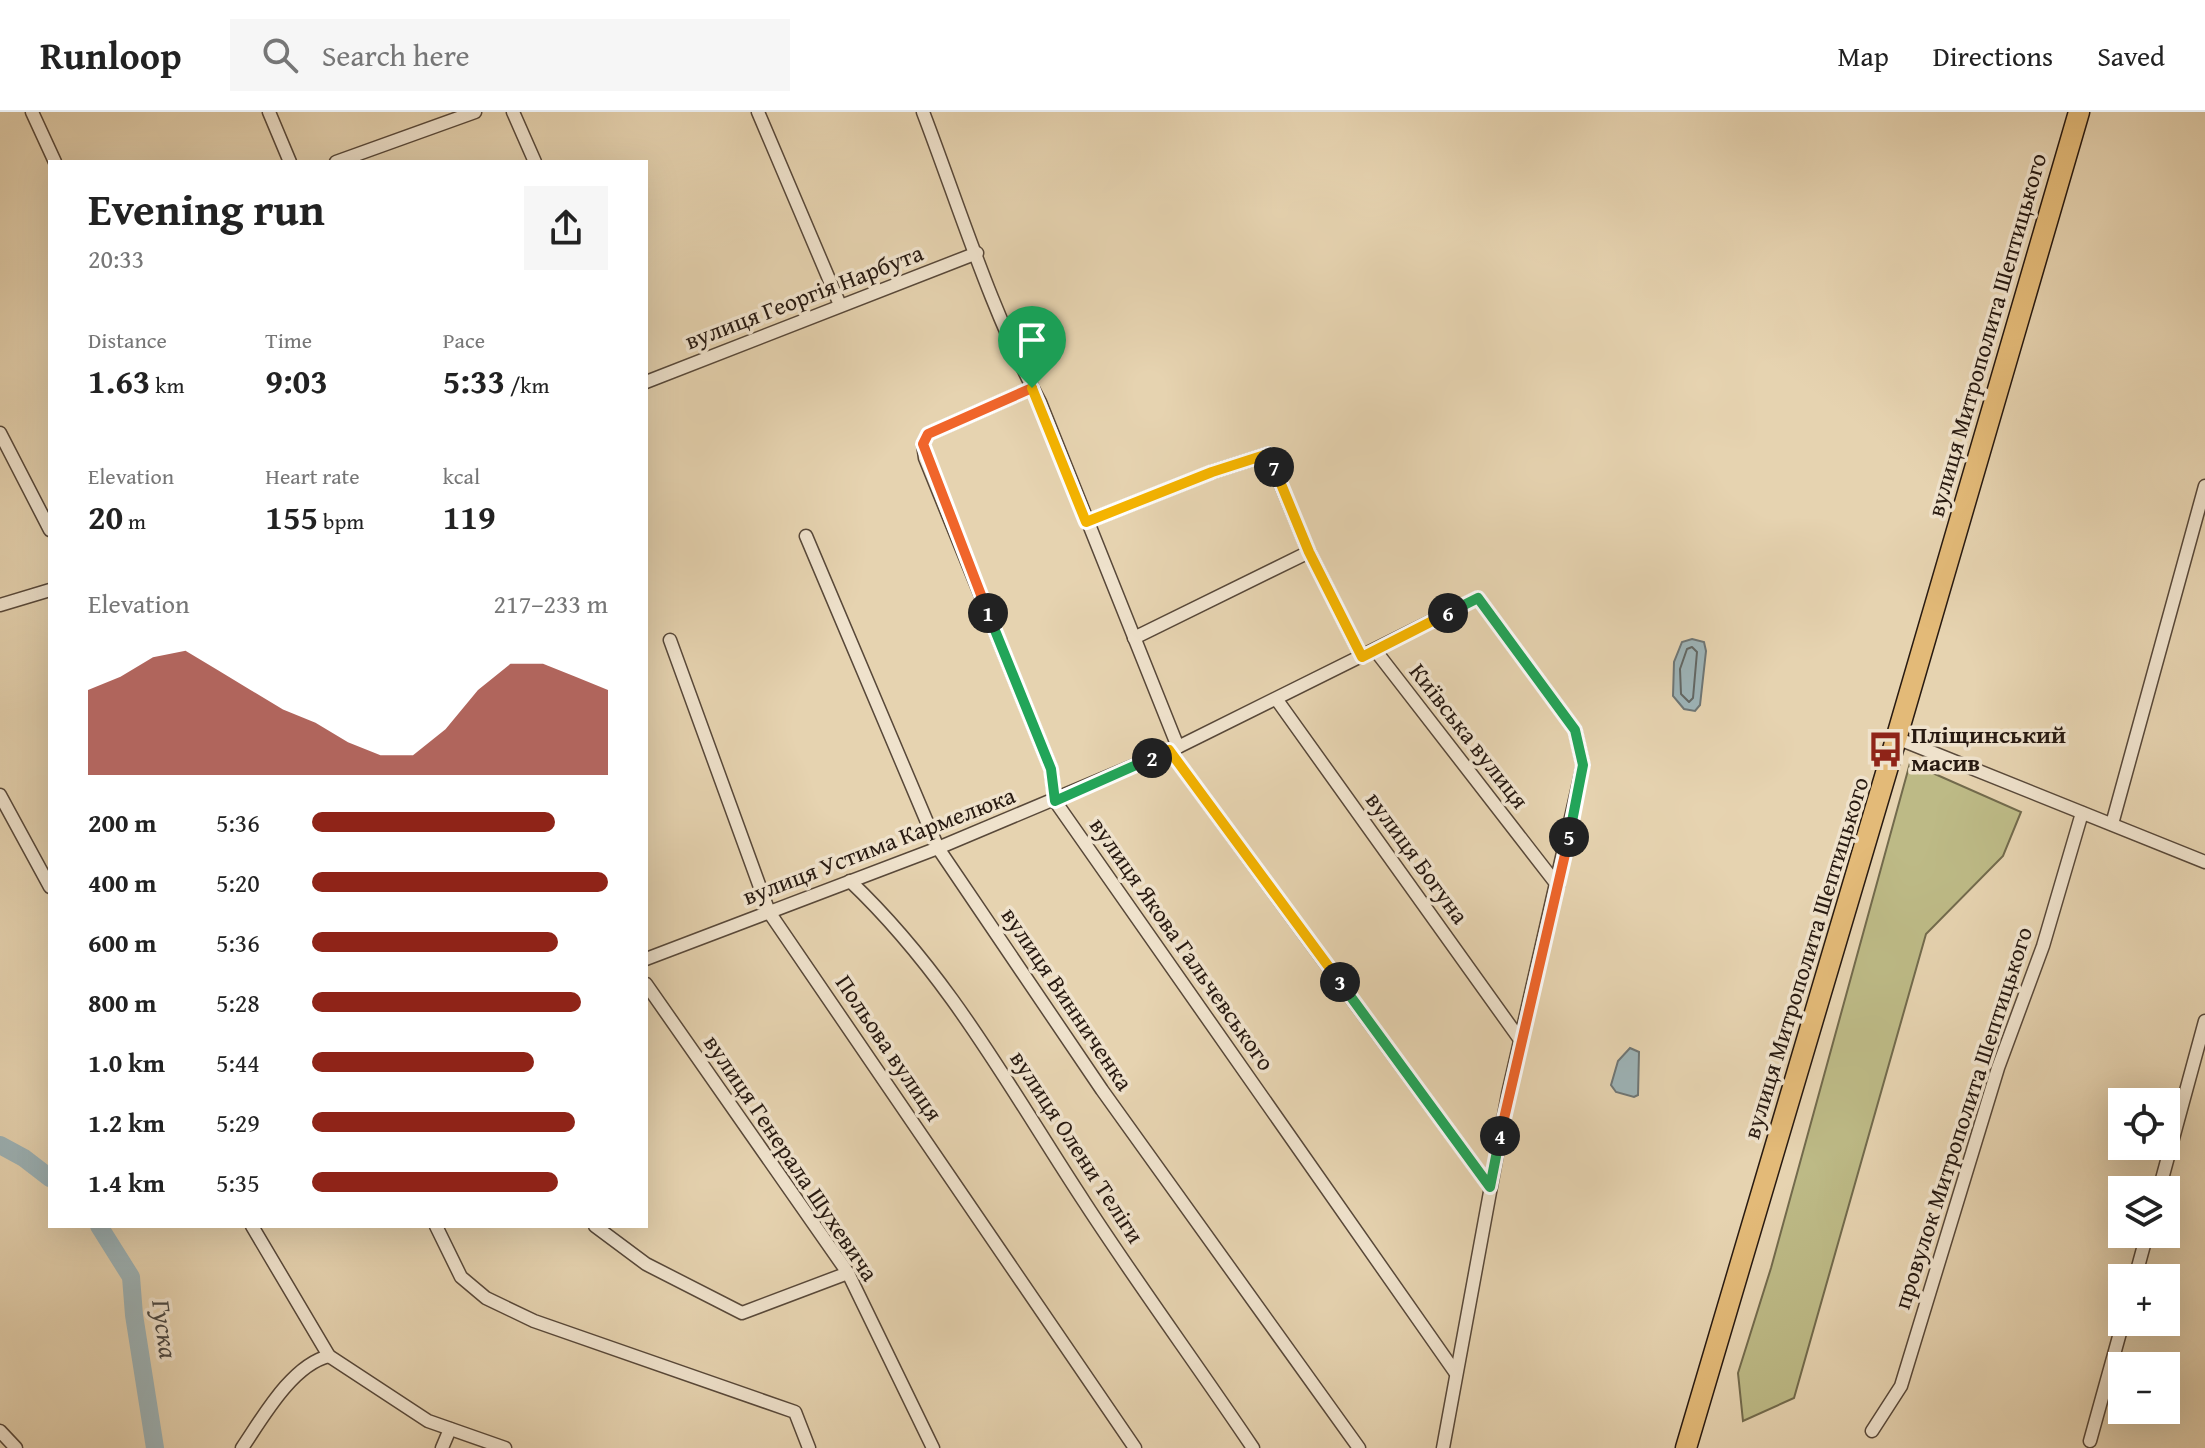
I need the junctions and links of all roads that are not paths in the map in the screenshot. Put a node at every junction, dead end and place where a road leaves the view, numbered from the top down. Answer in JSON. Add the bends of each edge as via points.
{"nodes":[{"id":1,"x":32,"y":112,"type":"edge"},
{"id":2,"x":269,"y":112,"type":"edge"},
{"id":3,"x":475,"y":112,"type":"edge"},
{"id":4,"x":513,"y":112,"type":"edge"},
{"id":5,"x":758,"y":112,"type":"edge"},
{"id":6,"x":923,"y":112,"type":"edge"},
{"id":7,"x":2079,"y":112,"type":"edge"},
{"id":8,"x":54,"y":160,"type":"edge"},
{"id":9,"x":289,"y":160,"type":"edge"},
{"id":10,"x":342,"y":160,"type":"edge"},
{"id":11,"x":534,"y":160,"type":"edge"},
{"id":12,"x":977,"y":253,"type":"junction"},
{"id":13,"x":840,"y":305,"type":"junction"},
{"id":14,"x":648,"y":381,"type":"edge"},
{"id":15,"x":1032,"y":388,"type":"junction"},
{"id":16,"x":0,"y":433,"type":"edge"},
{"id":17,"x":2205,"y":486,"type":"edge"},
{"id":18,"x":1086,"y":522,"type":"junction"},
{"id":19,"x":48,"y":526,"type":"edge"},
{"id":20,"x":806,"y":536,"type":"dead end"},
{"id":21,"x":1309,"y":552,"type":"junction"},
{"id":22,"x":48,"y":591,"type":"edge"},
{"id":23,"x":0,"y":605,"type":"edge"},
{"id":24,"x":1134,"y":638,"type":"junction"},
{"id":25,"x":670,"y":640,"type":"dead end"},
{"id":26,"x":1375,"y":650,"type":"junction"},
{"id":27,"x":1362,"y":657,"type":"junction"},
{"id":28,"x":1277,"y":700,"type":"junction"},
{"id":29,"x":1899,"y":739,"type":"junction"},
{"id":30,"x":1174,"y":749,"type":"junction"},
{"id":31,"x":0,"y":795,"type":"edge"},
{"id":32,"x":1055,"y":801,"type":"junction"},
{"id":33,"x":2082,"y":813,"type":"junction"},
{"id":34,"x":2112,"y":824,"type":"junction"},
{"id":35,"x":938,"y":848,"type":"junction"},
{"id":36,"x":2205,"y":862,"type":"edge"},
{"id":37,"x":850,"y":881,"type":"junction"},
{"id":38,"x":48,"y":883,"type":"edge"},
{"id":39,"x":1558,"y":886,"type":"junction"},
{"id":40,"x":769,"y":912,"type":"junction"},
{"id":41,"x":648,"y":958,"type":"edge"},
{"id":42,"x":648,"y":987,"type":"edge"},
{"id":43,"x":2205,"y":1021,"type":"edge"},
{"id":44,"x":1521,"y":1041,"type":"junction"},
{"id":45,"x":2163,"y":1176,"type":"edge"},
{"id":46,"x":1490,"y":1187,"type":"junction"},
{"id":47,"x":253,"y":1228,"type":"edge"},
{"id":48,"x":437,"y":1228,"type":"edge"},
{"id":49,"x":598,"y":1228,"type":"edge"},
{"id":50,"x":848,"y":1273,"type":"junction"},
{"id":51,"x":2119,"y":1336,"type":"edge"},
{"id":52,"x":329,"y":1356,"type":"junction"},
{"id":53,"x":1455,"y":1372,"type":"junction"},
{"id":54,"x":450,"y":1429,"type":"junction"},
{"id":55,"x":0,"y":1431,"type":"edge"},
{"id":56,"x":1872,"y":1431,"type":"dead end"},
{"id":57,"x":2090,"y":1441,"type":"dead end"},
{"id":58,"x":16,"y":1448,"type":"edge"},
{"id":59,"x":242,"y":1448,"type":"edge"},
{"id":60,"x":442,"y":1448,"type":"edge"},
{"id":61,"x":505,"y":1448,"type":"edge"},
{"id":62,"x":809,"y":1448,"type":"edge"},
{"id":63,"x":933,"y":1448,"type":"edge"},
{"id":64,"x":1135,"y":1448,"type":"edge"},
{"id":65,"x":1253,"y":1448,"type":"edge"},
{"id":66,"x":1359,"y":1448,"type":"edge"},
{"id":67,"x":1443,"y":1448,"type":"edge"},
{"id":68,"x":1686,"y":1448,"type":"edge"}],
"edges":[{"from":1,"to":8,"type":"street"},
{"from":2,"to":9,"type":"street"},
{"from":3,"to":10,"type":"street"},
{"from":4,"to":11,"type":"street"},
{"from":5,"to":13,"type":"street"},
{"from":6,"to":12,"type":"street"},
{"from":7,"to":29,"type":"main road","name":"вулиця Митрополита Шептицького"},
{"from":12,"to":13,"type":"street","name":"вулиця Георгія Нарбута"},
{"from":12,"to":15,"type":"street"},
{"from":13,"to":14,"type":"street","name":"вулиця Георгія Нарбута"},
{"from":15,"to":18,"type":"street"},
{"from":15,"to":32,"type":"street","name":"вулиця Якова Гальчевського","via":[[928,434],[923,444],[1051,769]]},
{"from":16,"to":19,"type":"street"},
{"from":17,"to":34,"type":"street"},
{"from":18,"to":21,"type":"street","via":[[1268,454]]},
{"from":18,"to":24,"type":"street"},
{"from":20,"to":35,"type":"street","name":"вулиця Винниченка"},
{"from":21,"to":24,"type":"street"},
{"from":21,"to":27,"type":"street"},
{"from":22,"to":23,"type":"street"},
{"from":24,"to":30,"type":"street"},
{"from":25,"to":40,"type":"street","name":"Польова вулиця"},
{"from":26,"to":27,"type":"street","name":"вулиця Устима Кармелюка"},
{"from":26,"to":39,"type":"street","name":"Київська вулиця"},
{"from":26,"to":39,"type":"street","name":"вулиця Устима Кармелюка","via":[[1478,598],[1575,730],[1583,765]]},
{"from":27,"to":28,"type":"street","name":"вулиця Устима Кармелюка"},
{"from":28,"to":30,"type":"street","name":"вулиця Устима Кармелюка"},
{"from":28,"to":44,"type":"street","name":"вулиця Богуна"},
{"from":29,"to":33,"type":"street"},
{"from":29,"to":68,"type":"main road","name":"вулиця Митрополита Шептицького"},
{"from":30,"to":32,"type":"street","name":"вулиця Устима Кармелюка"},
{"from":30,"to":46,"type":"street"},
{"from":31,"to":38,"type":"street"},
{"from":32,"to":35,"type":"street","name":"вулиця Устима Кармелюка"},
{"from":32,"to":53,"type":"street","name":"вулиця Якова Гальчевського"},
{"from":33,"to":34,"type":"street"},
{"from":33,"to":56,"type":"street","name":"провулок Митрополита Шептицького","via":[[1901,1386]]},
{"from":34,"to":36,"type":"street"},
{"from":35,"to":37,"type":"street","name":"вулиця Устима Кармелюка"},
{"from":35,"to":66,"type":"street","name":"вулиця Винниченка","via":[[1102,1090]]},
{"from":37,"to":40,"type":"street","name":"вулиця Устима Кармелюка"},
{"from":37,"to":65,"type":"street","name":"вулиця Олени Теліги","via":[[897,925],[961,1009],[1086,1206]]},
{"from":39,"to":44,"type":"street"},
{"from":40,"to":41,"type":"street","name":"вулиця Устима Кармелюка"},
{"from":40,"to":64,"type":"street","name":"Польова вулиця"},
{"from":42,"to":50,"type":"street","name":"вулиця Генерала Шухевича"},
{"from":43,"to":45,"type":"street"},
{"from":44,"to":46,"type":"street"},
{"from":46,"to":53,"type":"street"},
{"from":47,"to":52,"type":"street"},
{"from":48,"to":62,"type":"street","via":[[461,1277],[486,1298],[534,1321],[795,1412]]},
{"from":49,"to":50,"type":"street","via":[[646,1264],[742,1313]]},
{"from":50,"to":63,"type":"street","name":"вулиця Генерала Шухевича"},
{"from":51,"to":57,"type":"street"},
{"from":52,"to":54,"type":"street","via":[[428,1421]]},
{"from":52,"to":59,"type":"street","via":[[312,1360]]},
{"from":53,"to":67,"type":"street"},
{"from":54,"to":60,"type":"street"},
{"from":54,"to":61,"type":"street"},
{"from":55,"to":58,"type":"street"}]}
